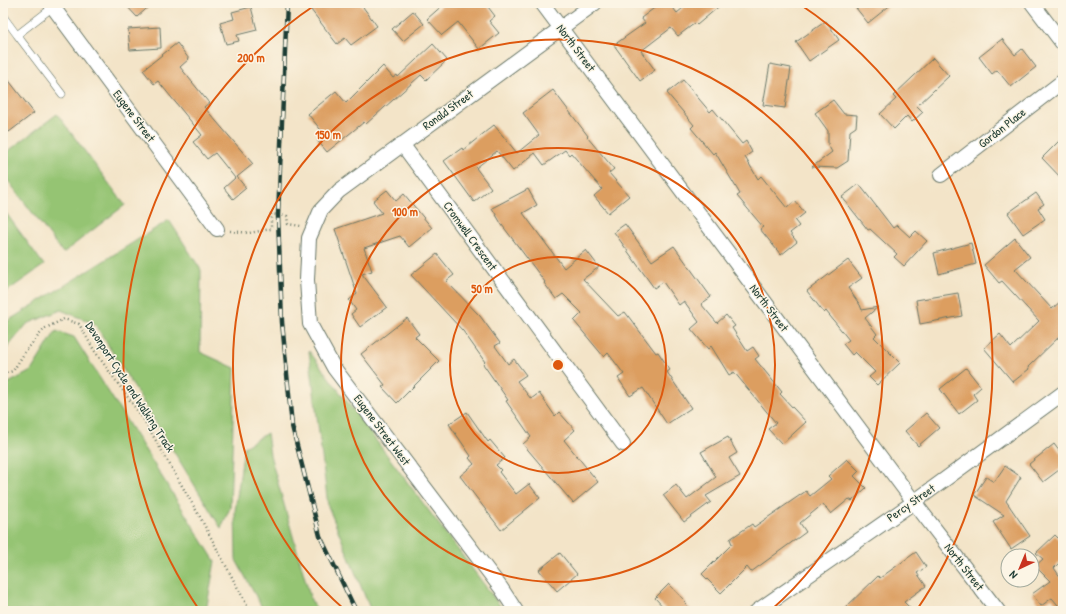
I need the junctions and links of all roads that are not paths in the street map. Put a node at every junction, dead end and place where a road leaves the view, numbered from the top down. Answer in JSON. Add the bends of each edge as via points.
{"nodes":[{"id":1,"x":542,"y":3,"type":"edge"},
{"id":2,"x":595,"y":3,"type":"edge"},
{"id":3,"x":1032,"y":3,"type":"edge"},
{"id":4,"x":54,"y":4,"type":"edge"},
{"id":5,"x":3,"y":16,"type":"edge"},
{"id":6,"x":561,"y":28,"type":"junction"},
{"id":7,"x":17,"y":35,"type":"junction"},
{"id":8,"x":1063,"y":44,"type":"edge"},
{"id":9,"x":1063,"y":81,"type":"edge"},
{"id":10,"x":62,"y":94,"type":"dead end"},
{"id":11,"x":402,"y":144,"type":"junction"},
{"id":12,"x":941,"y":175,"type":"dead end"},
{"id":13,"x":312,"y":228,"type":"joint"},
{"id":14,"x":217,"y":229,"type":"road end"},
{"id":15,"x":1063,"y":393,"type":"edge"},
{"id":16,"x":623,"y":444,"type":"dead end"},
{"id":17,"x":914,"y":502,"type":"junction"},
{"id":18,"x":516,"y":611,"type":"edge"},
{"id":19,"x":757,"y":611,"type":"edge"},
{"id":20,"x":998,"y":611,"type":"edge"}],
"edges":[{"from":1,"to":6,"type":"street","name":"North Street"},
{"from":2,"to":6,"type":"street","name":"Ronald Street"},
{"from":3,"to":8,"type":"street"},
{"from":4,"to":7,"type":"lane"},
{"from":4,"to":14,"type":"street","name":"Eugene Street"},
{"from":5,"to":7,"type":"lane"},
{"from":6,"to":11,"type":"street","name":"Ronald Street"},
{"from":6,"to":17,"type":"street","name":"North Street"},
{"from":7,"to":10,"type":"lane"},
{"from":9,"to":12,"type":"street","name":"Gordon Place"},
{"from":11,"to":13,"type":"street","name":"Ronald Street","via":[[339,191],[321,210]]},
{"from":11,"to":16,"type":"street","name":"Cromwell Crescent"},
{"from":13,"to":18,"type":"street","name":"Eugene Street West","via":[[309,238],[307,280],[310,324],[334,368]]},
{"from":15,"to":17,"type":"street","name":"Percy Street"},
{"from":17,"to":19,"type":"street","name":"Percy Street"},
{"from":17,"to":20,"type":"street","name":"North Street"}]}
